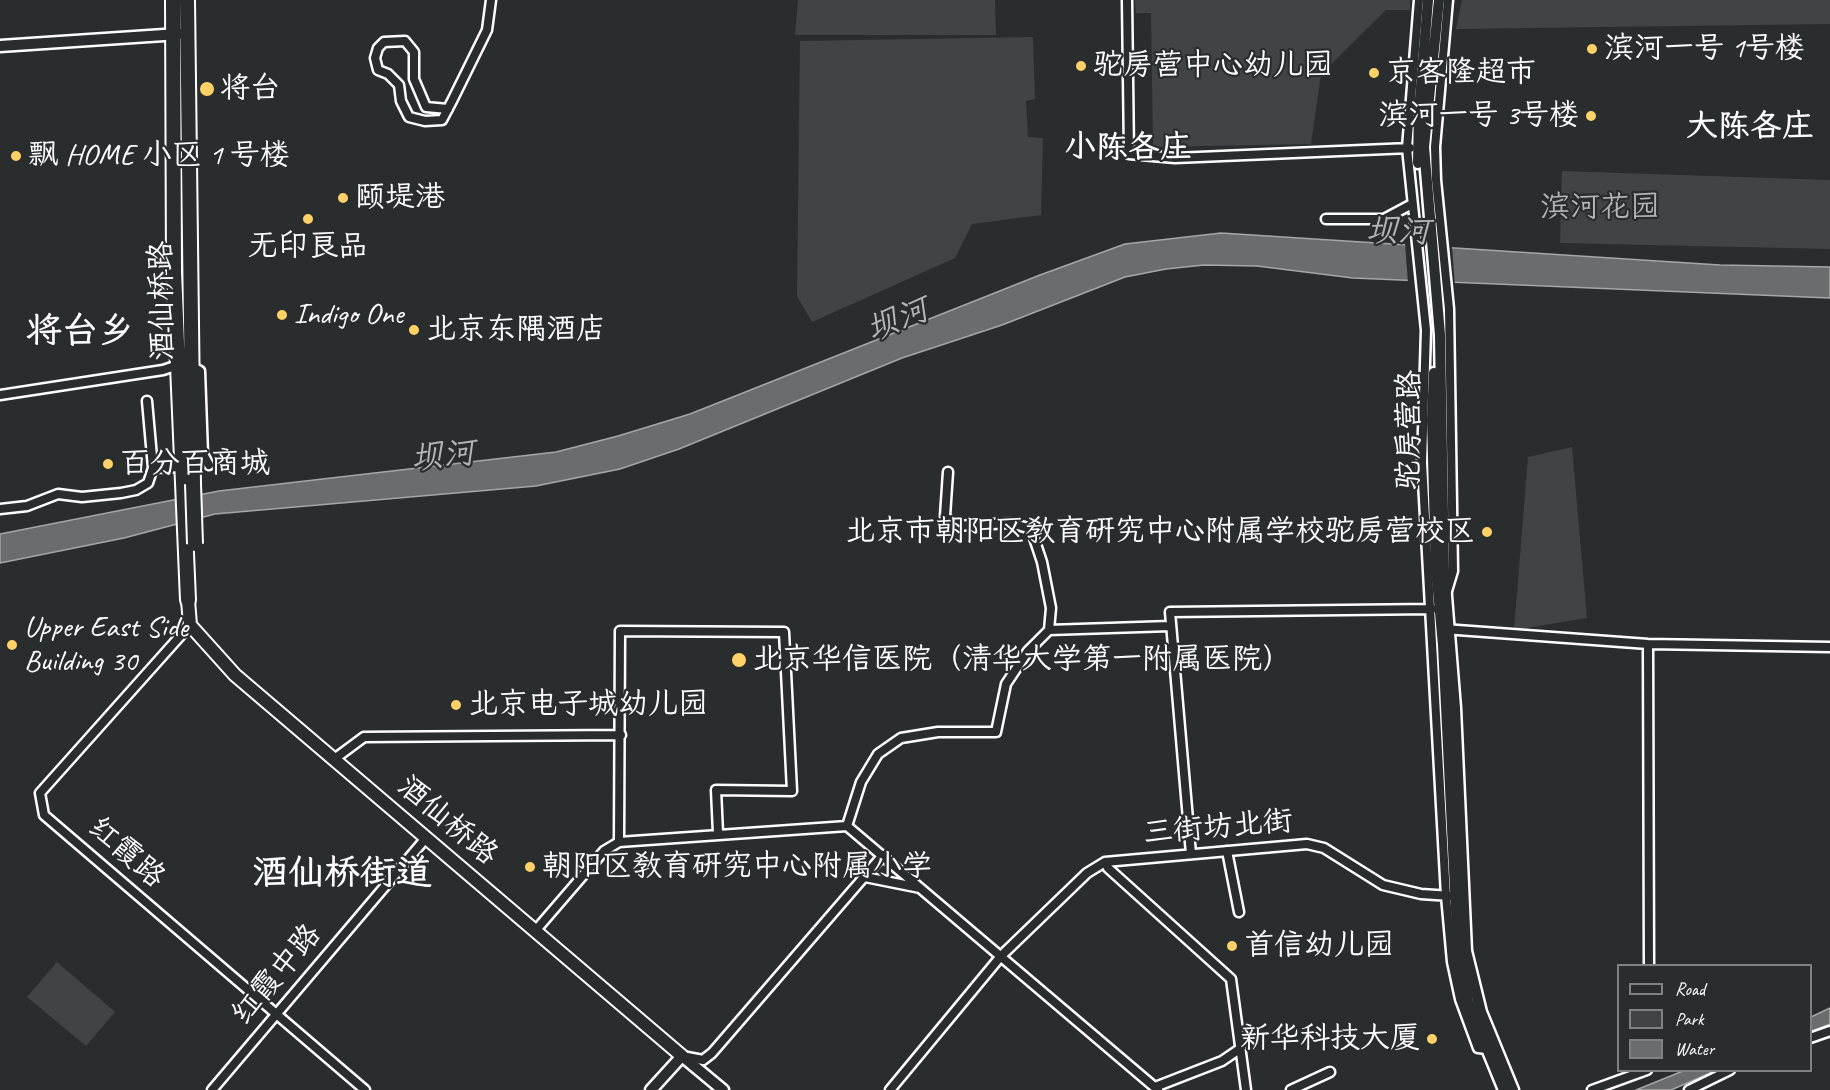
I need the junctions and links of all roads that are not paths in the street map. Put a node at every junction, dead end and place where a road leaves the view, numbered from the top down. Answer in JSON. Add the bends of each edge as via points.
{"nodes":[{"id":1,"x":173,"y":0,"type":"edge"},
{"id":2,"x":187,"y":0,"type":"edge"},
{"id":3,"x":491,"y":0,"type":"edge"},
{"id":4,"x":1127,"y":0,"type":"edge"},
{"id":5,"x":1419,"y":0,"type":"edge"},
{"id":6,"x":1428,"y":0,"type":"edge"},
{"id":7,"x":1438,"y":0,"type":"edge"},
{"id":8,"x":1449,"y":0,"type":"edge"},
{"id":9,"x":180,"y":34,"type":"junction"},
{"id":10,"x":0,"y":46,"type":"edge"},
{"id":11,"x":448,"y":109,"type":"junction"},
{"id":12,"x":1421,"y":147,"type":"junction"},
{"id":13,"x":1412,"y":204,"type":"junction"},
{"id":14,"x":1326,"y":219,"type":"dead end"},
{"id":15,"x":1429,"y":234,"type":"junction"},
{"id":16,"x":1429,"y":289,"type":"junction"},
{"id":17,"x":184,"y":366,"type":"junction"},
{"id":18,"x":0,"y":395,"type":"edge"},
{"id":19,"x":147,"y":401,"type":"dead end"},
{"id":20,"x":209,"y":465,"type":"dead end"},
{"id":21,"x":181,"y":467,"type":"junction"},
{"id":22,"x":153,"y":468,"type":"junction"},
{"id":23,"x":948,"y":472,"type":"dead end"},
{"id":24,"x":188,"y":485,"type":"junction"},
{"id":25,"x":0,"y":509,"type":"edge"},
{"id":26,"x":1446,"y":597,"type":"junction"},
{"id":27,"x":188,"y":600,"type":"joint"},
{"id":28,"x":1434,"y":609,"type":"junction"},
{"id":29,"x":190,"y":625,"type":"junction"},
{"id":30,"x":1170,"y":626,"type":"junction"},
{"id":31,"x":1446,"y":629,"type":"junction"},
{"id":32,"x":1048,"y":630,"type":"junction"},
{"id":33,"x":1648,"y":644,"type":"junction"},
{"id":34,"x":1830,"y":647,"type":"edge"},
{"id":35,"x":621,"y":735,"type":"junction"},
{"id":36,"x":333,"y":760,"type":"junction"},
{"id":37,"x":847,"y":826,"type":"junction"},
{"id":38,"x":718,"y":833,"type":"junction"},
{"id":39,"x":426,"y":838,"type":"junction"},
{"id":40,"x":619,"y":842,"type":"junction"},
{"id":41,"x":1227,"y":851,"type":"junction"},
{"id":42,"x":1191,"y":854,"type":"junction"},
{"id":43,"x":883,"y":855,"type":"junction"},
{"id":44,"x":1105,"y":862,"type":"junction"},
{"id":45,"x":865,"y":877,"type":"junction"},
{"id":46,"x":924,"y":889,"type":"junction"},
{"id":47,"x":1455,"y":896,"type":"junction"},
{"id":48,"x":1239,"y":912,"type":"dead end"},
{"id":49,"x":536,"y":930,"type":"junction"},
{"id":50,"x":1000,"y":956,"type":"junction"},
{"id":51,"x":1650,"y":964,"type":"edge"},
{"id":52,"x":275,"y":1013,"type":"junction"},
{"id":53,"x":1830,"y":1031,"type":"edge"},
{"id":54,"x":1812,"y":1037,"type":"edge"},
{"id":55,"x":1240,"y":1048,"type":"junction"},
{"id":56,"x":682,"y":1056,"type":"junction"},
{"id":57,"x":1330,"y":1072,"type":"dead end"},
{"id":58,"x":1644,"y":1072,"type":"edge"},
{"id":59,"x":1728,"y":1072,"type":"edge"},
{"id":60,"x":1157,"y":1089,"type":"edge"},
{"id":61,"x":212,"y":1090,"type":"edge"},
{"id":62,"x":365,"y":1090,"type":"edge"},
{"id":63,"x":651,"y":1090,"type":"edge"},
{"id":64,"x":723,"y":1090,"type":"edge"},
{"id":65,"x":890,"y":1090,"type":"edge"},
{"id":66,"x":1246,"y":1090,"type":"edge"},
{"id":67,"x":1291,"y":1090,"type":"edge"},
{"id":68,"x":1504,"y":1090,"type":"edge"},
{"id":69,"x":1514,"y":1090,"type":"edge"},
{"id":70,"x":1593,"y":1090,"type":"edge"},
{"id":71,"x":1689,"y":1090,"type":"edge"}],
"edges":[{"from":1,"to":9,"type":"main road","name":"酒仙桥路"},
{"from":2,"to":9,"type":"main road","name":"酒仙桥路"},
{"from":3,"to":11,"type":"street","via":[[487,30]]},
{"from":4,"to":12,"type":"street","via":[[1129,154],[1175,158]]},
{"from":5,"to":12,"type":"street"},
{"from":6,"to":12,"type":"street","name":"驼房营路"},
{"from":7,"to":12,"type":"street","name":"驼房营路"},
{"from":8,"to":12,"type":"street"},
{"from":9,"to":10,"type":"street"},
{"from":9,"to":17,"type":"main road","name":"酒仙桥路"},
{"from":11,"to":11,"type":"street","via":[[442,120],[409,117],[399,85],[378,70],[378,48],[384,42],[405,41],[414,52],[414,79],[426,107]]},
{"from":12,"to":13,"type":"street"},
{"from":12,"to":15,"type":"street","name":"驼房营路"},
{"from":12,"to":15,"type":"street"},
{"from":13,"to":14,"type":"street","via":[[1384,219]]},
{"from":13,"to":15,"type":"street"},
{"from":15,"to":16,"type":"street","name":"驼房营路"},
{"from":15,"to":26,"type":"street","via":[[1449,289],[1452,571]]},
{"from":16,"to":26,"type":"street","name":"驼房营路","via":[[1440,335]]},
{"from":16,"to":28,"type":"street","name":"驼房营路","via":[[1434,341]]},
{"from":17,"to":18,"type":"street"},
{"from":17,"to":20,"type":"street","via":[[201,371],[202,454]]},
{"from":17,"to":21,"type":"main road","name":"酒仙桥路"},
{"from":17,"to":24,"type":"main road","name":"酒仙桥路"},
{"from":19,"to":22,"type":"street"},
{"from":21,"to":22,"type":"street"},
{"from":21,"to":24,"type":"main road","name":"酒仙桥路"},
{"from":22,"to":25,"type":"street","via":[[148,483],[136,490],[82,497],[58,494],[27,506]]},
{"from":23,"to":32,"type":"street","via":[[945,516],[954,526],[1011,523],[1031,530],[1051,608]]},
{"from":24,"to":27,"type":"main road","name":"酒仙桥路","bridge":true},
{"from":26,"to":31,"type":"street","name":"驼房营路"},
{"from":27,"to":29,"type":"main road","name":"酒仙桥路"},
{"from":28,"to":30,"type":"street","via":[[1170,612]]},
{"from":28,"to":31,"type":"street","name":"驼房营路"},
{"from":28,"to":47,"type":"street","via":[[1433,637]]},
{"from":29,"to":36,"type":"main road","name":"酒仙桥路","via":[[235,675]]},
{"from":29,"to":52,"type":"street","name":"红霞路","via":[[40,792],[44,815]]},
{"from":30,"to":32,"type":"street"},
{"from":30,"to":42,"type":"street"},
{"from":31,"to":33,"type":"street"},
{"from":31,"to":47,"type":"street","name":"驼房营路"},
{"from":32,"to":37,"type":"street","via":[[1006,684],[996,732],[938,732],[902,738],[878,754],[861,782]]},
{"from":33,"to":34,"type":"street"},
{"from":33,"to":51,"type":"street"},
{"from":35,"to":36,"type":"street","via":[[364,737]]},
{"from":35,"to":38,"type":"street","via":[[620,631],[784,632],[792,791],[716,790]]},
{"from":35,"to":40,"type":"street"},
{"from":36,"to":39,"type":"main road","name":"酒仙桥路"},
{"from":37,"to":38,"type":"street"},
{"from":37,"to":43,"type":"street"},
{"from":38,"to":40,"type":"street"},
{"from":39,"to":49,"type":"main road","name":"酒仙桥路"},
{"from":39,"to":52,"type":"street","name":"红霞中路"},
{"from":40,"to":49,"type":"street","via":[[604,851]]},
{"from":41,"to":42,"type":"street","name":"三街坊北街"},
{"from":41,"to":47,"type":"street","name":"三街坊北街","via":[[1307,844],[1324,848],[1383,885]]},
{"from":41,"to":48,"type":"street"},
{"from":42,"to":44,"type":"street","name":"三街坊北街"},
{"from":43,"to":45,"type":"street"},
{"from":43,"to":46,"type":"street"},
{"from":44,"to":50,"type":"street","name":"三街坊北街","via":[[1087,873]]},
{"from":44,"to":55,"type":"street","via":[[1231,979]]},
{"from":45,"to":46,"type":"street"},
{"from":45,"to":56,"type":"street","via":[[712,1053],[703,1060]]},
{"from":46,"to":50,"type":"street"},
{"from":47,"to":68,"type":"street","via":[[1462,980]]},
{"from":47,"to":69,"type":"street","via":[[1481,1012]]},
{"from":49,"to":56,"type":"main road","name":"酒仙桥路"},
{"from":50,"to":60,"type":"street"},
{"from":50,"to":65,"type":"street","name":"三街坊北街"},
{"from":52,"to":61,"type":"street","name":"红霞中路"},
{"from":52,"to":62,"type":"street","name":"红霞路"},
{"from":53,"to":54,"type":"street"},
{"from":55,"to":60,"type":"street","via":[[1222,1061]]},
{"from":55,"to":66,"type":"street"},
{"from":56,"to":63,"type":"street"},
{"from":56,"to":64,"type":"street","name":"酒仙桥路"},
{"from":57,"to":67,"type":"street"},
{"from":58,"to":70,"type":"street"},
{"from":59,"to":71,"type":"street"}]}
